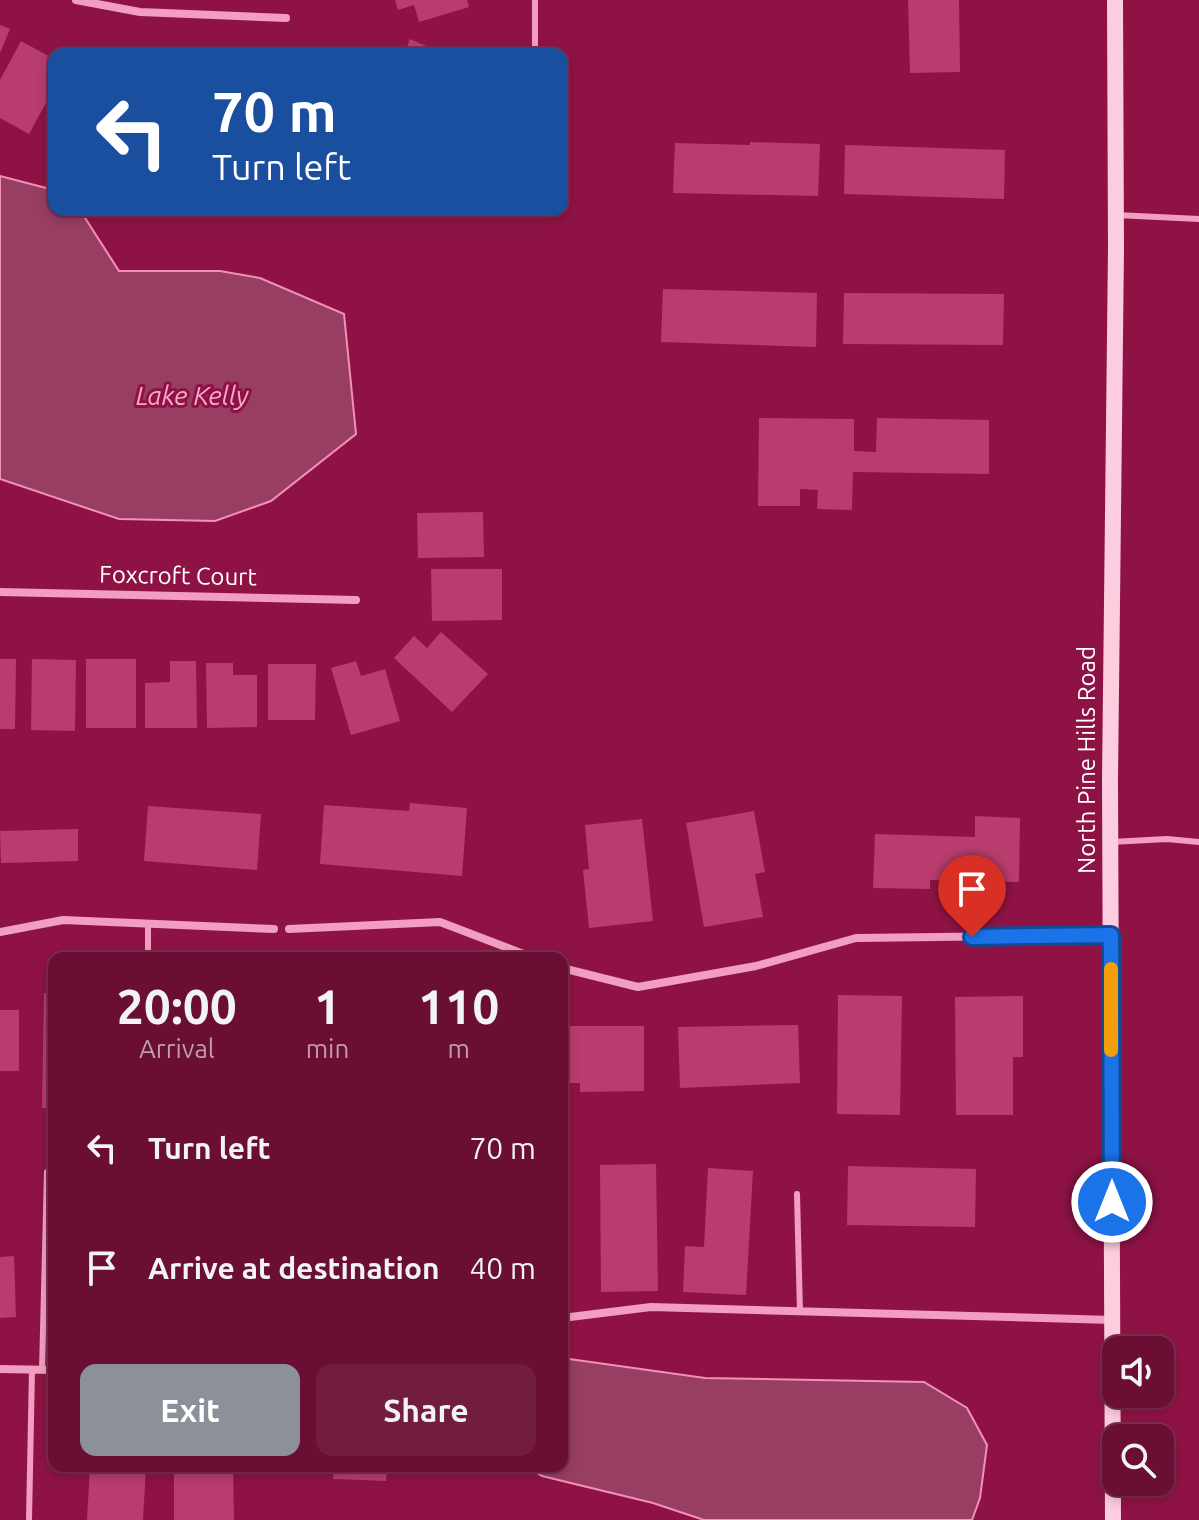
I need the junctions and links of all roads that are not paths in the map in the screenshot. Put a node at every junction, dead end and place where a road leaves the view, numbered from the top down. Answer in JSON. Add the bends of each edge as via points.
{"nodes":[{"id":1,"x":76,"y":0,"type":"edge"},
{"id":2,"x":535,"y":0,"type":"edge"},
{"id":3,"x":1115,"y":0,"type":"edge"},
{"id":4,"x":286,"y":18,"type":"dead end"},
{"id":5,"x":535,"y":48,"type":"edge"},
{"id":6,"x":1116,"y":215,"type":"junction"},
{"id":7,"x":1199,"y":219,"type":"edge"},
{"id":8,"x":0,"y":592,"type":"edge"},
{"id":9,"x":356,"y":600,"type":"dead end"},
{"id":10,"x":1111,"y":842,"type":"junction"},
{"id":11,"x":1199,"y":842,"type":"edge"},
{"id":12,"x":148,"y":924,"type":"junction"},
{"id":13,"x":274,"y":929,"type":"dead end"},
{"id":14,"x":289,"y":929,"type":"dead end"},
{"id":15,"x":0,"y":932,"type":"edge"},
{"id":16,"x":1111,"y":935,"type":"junction"},
{"id":17,"x":148,"y":952,"type":"edge"},
{"id":18,"x":518,"y":952,"type":"edge"},
{"id":19,"x":568,"y":970,"type":"edge"},
{"id":20,"x":47,"y":1172,"type":"dead end"},
{"id":21,"x":797,"y":1194,"type":"dead end"},
{"id":22,"x":800,"y":1312,"type":"junction"},
{"id":23,"x":568,"y":1317,"type":"edge"},
{"id":24,"x":1112,"y":1320,"type":"junction"},
{"id":25,"x":0,"y":1369,"type":"edge"},
{"id":26,"x":37,"y":1370,"type":"junction"},
{"id":27,"x":48,"y":1370,"type":"edge"},
{"id":28,"x":29,"y":1520,"type":"edge"},
{"id":29,"x":1113,"y":1520,"type":"edge"}],
"edges":[{"from":1,"to":4,"type":"street","via":[[140,12]]},
{"from":2,"to":5,"type":"lane"},
{"from":3,"to":6,"type":"main road","name":"North Pine Hills Road"},
{"from":6,"to":7,"type":"lane"},
{"from":6,"to":10,"type":"main road","name":"North Pine Hills Road"},
{"from":8,"to":9,"type":"street","name":"Foxcroft Court"},
{"from":10,"to":11,"type":"lane"},
{"from":10,"to":16,"type":"main road","name":"North Pine Hills Road"},
{"from":12,"to":13,"type":"street"},
{"from":12,"to":15,"type":"street","via":[[63,920]]},
{"from":12,"to":17,"type":"lane"},
{"from":14,"to":18,"type":"street","via":[[440,922]]},
{"from":16,"to":19,"type":"street","via":[[856,938],[756,966],[638,987]]},
{"from":16,"to":24,"type":"main road","name":"North Pine Hills Road"},
{"from":20,"to":26,"type":"lane"},
{"from":21,"to":22,"type":"lane"},
{"from":22,"to":23,"type":"street","via":[[651,1307]]},
{"from":22,"to":24,"type":"street"},
{"from":24,"to":29,"type":"main road","name":"North Pine Hills Road"},
{"from":25,"to":26,"type":"street"},
{"from":26,"to":27,"type":"street"},
{"from":26,"to":28,"type":"lane"}]}
